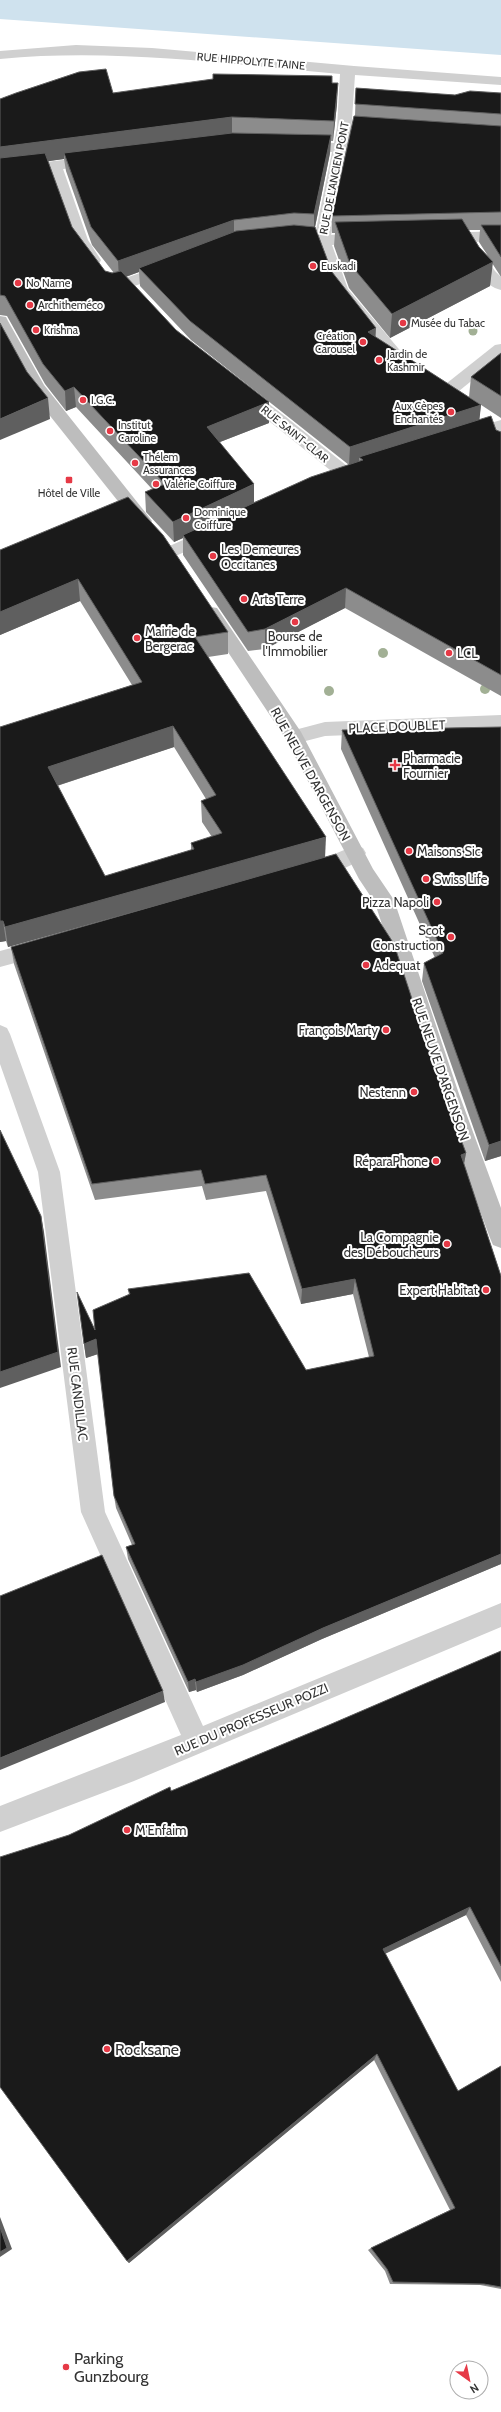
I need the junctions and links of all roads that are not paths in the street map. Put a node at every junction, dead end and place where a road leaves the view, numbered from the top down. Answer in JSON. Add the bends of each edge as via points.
{"nodes":[{"id":1,"x":0,"y":55,"type":"edge"},
{"id":2,"x":348,"y":70,"type":"junction"},
{"id":3,"x":501,"y":81,"type":"edge"},
{"id":4,"x":346,"y":127,"type":"junction"},
{"id":5,"x":361,"y":128,"type":"edge"},
{"id":6,"x":288,"y":146,"type":"edge"},
{"id":7,"x":342,"y":148,"type":"junction"},
{"id":8,"x":108,"y":159,"type":"edge"},
{"id":9,"x":54,"y":166,"type":"junction"},
{"id":10,"x":0,"y":173,"type":"edge"},
{"id":11,"x":501,"y":236,"type":"edge"},
{"id":12,"x":428,"y":238,"type":"edge"},
{"id":13,"x":466,"y":238,"type":"junction"},
{"id":14,"x":383,"y":239,"type":"edge"},
{"id":15,"x":272,"y":240,"type":"edge"},
{"id":16,"x":322,"y":240,"type":"junction"},
{"id":17,"x":182,"y":263,"type":"edge"},
{"id":18,"x":501,"y":285,"type":"edge"},
{"id":19,"x":0,"y":321,"type":"edge"},
{"id":20,"x":501,"y":349,"type":"edge"},
{"id":21,"x":413,"y":368,"type":"edge"},
{"id":22,"x":232,"y":383,"type":"edge"},
{"id":23,"x":462,"y":402,"type":"edge"},
{"id":24,"x":479,"y":414,"type":"edge"},
{"id":25,"x":498,"y":426,"type":"edge"},
{"id":26,"x":451,"y":440,"type":"edge"},
{"id":27,"x":501,"y":446,"type":"edge"},
{"id":28,"x":325,"y":483,"type":"edge"},
{"id":29,"x":227,"y":526,"type":"edge"},
{"id":30,"x":167,"y":548,"type":"joint"},
{"id":31,"x":202,"y":598,"type":"edge"},
{"id":32,"x":501,"y":722,"type":"edge"},
{"id":33,"x":294,"y":737,"type":"junction"},
{"id":34,"x":356,"y":853,"type":"junction"},
{"id":35,"x":294,"y":876,"type":"edge"},
{"id":36,"x":60,"y":943,"type":"edge"},
{"id":37,"x":0,"y":959,"type":"edge"},
{"id":38,"x":0,"y":1034,"type":"edge"},
{"id":39,"x":501,"y":1238,"type":"edge"},
{"id":40,"x":501,"y":1615,"type":"edge"},
{"id":41,"x":197,"y":1741,"type":"junction"},
{"id":42,"x":0,"y":1819,"type":"edge"}],
"edges":[{"from":1,"to":2,"type":"street","name":"RUE HIPPOLYTE TAINE","via":[[34,50],[123,51]]},
{"from":2,"to":3,"type":"street","name":"RUE HIPPOLYTE TAINE"},
{"from":2,"to":4,"type":"street","name":"RUE DE L'ANCIEN PONT"},
{"from":4,"to":5,"type":"street"},
{"from":4,"to":7,"type":"street","name":"RUE DE L'ANCIEN PONT"},
{"from":6,"to":7,"type":"street"},
{"from":7,"to":16,"type":"street","name":"RUE DE L'ANCIEN PONT"},
{"from":8,"to":9,"type":"street"},
{"from":9,"to":10,"type":"street"},
{"from":9,"to":17,"type":"street","via":[[83,247],[114,287],[132,289]]},
{"from":11,"to":13,"type":"street"},
{"from":12,"to":13,"type":"street"},
{"from":13,"to":18,"type":"street","via":[[488,275]]},
{"from":14,"to":16,"type":"street"},
{"from":15,"to":16,"type":"street","via":[[294,237]]},
{"from":16,"to":21,"type":"street","name":"RUE DE L'ANCIEN PONT","via":[[340,290],[382,342],[401,361]]},
{"from":19,"to":30,"type":"main road","via":[[38,388],[129,506]]},
{"from":20,"to":23,"type":"street","via":[[442,388]]},
{"from":22,"to":28,"type":"street","name":"RUE SAINT-CLAR","via":[[280,421],[353,471]]},
{"from":24,"to":25,"type":"street"},
{"from":25,"to":26,"type":"street"},
{"from":25,"to":27,"type":"street"},
{"from":29,"to":30,"type":"street"},
{"from":31,"to":33,"type":"main road","name":"RUE NEUVE D'ARGENSON"},
{"from":32,"to":33,"type":"street","name":"PLACE DOUBLET","via":[[325,729]]},
{"from":33,"to":34,"type":"main road","name":"RUE NEUVE D'ARGENSON"},
{"from":34,"to":35,"type":"street","via":[[332,865]]},
{"from":34,"to":39,"type":"main road","name":"RUE NEUVE D'ARGENSON","via":[[366,874],[384,900],[448,1094]]},
{"from":36,"to":37,"type":"street"},
{"from":38,"to":41,"type":"street","name":"RUE CANDILLAC","via":[[49,1172],[93,1512]]},
{"from":40,"to":41,"type":"street","name":"RUE DU PROFESSEUR POZZI"},
{"from":41,"to":42,"type":"street","name":"RUE DU PROFESSEUR POZZI"}]}
